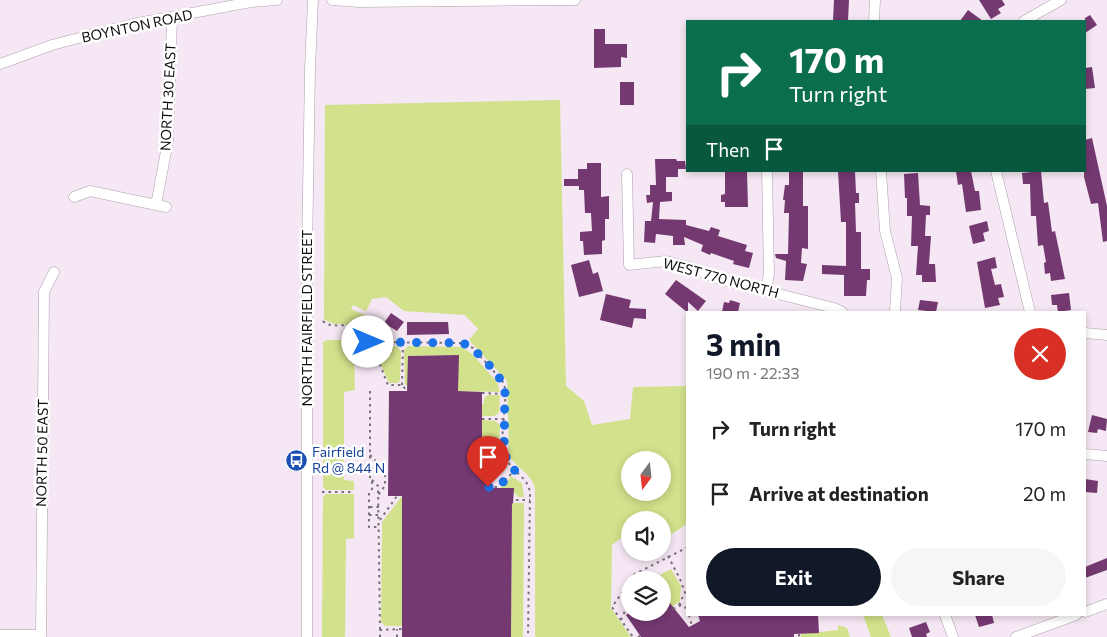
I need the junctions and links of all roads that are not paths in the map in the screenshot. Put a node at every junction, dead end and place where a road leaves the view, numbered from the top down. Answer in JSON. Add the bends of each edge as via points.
{"nodes":[{"id":1,"x":277,"y":0,"type":"edge"},
{"id":2,"x":313,"y":0,"type":"edge"},
{"id":3,"x":332,"y":0,"type":"edge"},
{"id":4,"x":574,"y":0,"type":"edge"},
{"id":5,"x":875,"y":0,"type":"edge"},
{"id":6,"x":1061,"y":0,"type":"edge"},
{"id":7,"x":172,"y":19,"type":"junction"},
{"id":8,"x":874,"y":20,"type":"edge"},
{"id":9,"x":1026,"y":20,"type":"edge"},
{"id":10,"x":0,"y":64,"type":"edge"},
{"id":11,"x":767,"y":172,"type":"edge"},
{"id":12,"x":881,"y":172,"type":"edge"},
{"id":13,"x":996,"y":172,"type":"edge"},
{"id":14,"x":627,"y":174,"type":"dead end"},
{"id":15,"x":74,"y":197,"type":"dead end"},
{"id":16,"x":54,"y":272,"type":"dead end"},
{"id":17,"x":766,"y":291,"type":"junction"},
{"id":18,"x":840,"y":311,"type":"edge"},
{"id":19,"x":895,"y":311,"type":"edge"},
{"id":20,"x":1030,"y":311,"type":"edge"},
{"id":21,"x":1086,"y":333,"type":"edge"},
{"id":22,"x":1107,"y":335,"type":"edge"},
{"id":23,"x":1086,"y":454,"type":"edge"},
{"id":24,"x":1107,"y":456,"type":"edge"},
{"id":25,"x":1107,"y":604,"type":"edge"},
{"id":26,"x":1086,"y":612,"type":"edge"},
{"id":27,"x":945,"y":616,"type":"edge"},
{"id":28,"x":1073,"y":616,"type":"edge"},
{"id":29,"x":0,"y":635,"type":"edge"},
{"id":30,"x":41,"y":636,"type":"edge"},
{"id":31,"x":307,"y":637,"type":"edge"},
{"id":32,"x":952,"y":637,"type":"edge"},
{"id":33,"x":1016,"y":637,"type":"edge"}],
"edges":[{"from":1,"to":7,"type":"street","name":"BOYNTON ROAD","via":[[251,2]]},
{"from":2,"to":31,"type":"street","name":"NORTH FAIRFIELD STREET","via":[[307,244]]},
{"from":3,"to":4,"type":"street"},
{"from":5,"to":8,"type":"street"},
{"from":6,"to":9,"type":"street"},
{"from":7,"to":10,"type":"street","name":"BOYNTON ROAD","via":[[133,24],[52,45]]},
{"from":7,"to":15,"type":"street","name":"NORTH 30 EAST","via":[[168,141],[161,206],[90,191]]},
{"from":11,"to":17,"type":"street","via":[[769,274]]},
{"from":12,"to":19,"type":"street","via":[[885,231],[897,278]]},
{"from":13,"to":20,"type":"street"},
{"from":14,"to":17,"type":"street","name":"WEST 770 NORTH","via":[[629,265],[666,261]]},
{"from":16,"to":30,"type":"street","name":"NORTH 50 EAST","via":[[44,292]]},
{"from":17,"to":18,"type":"street","name":"WEST 770 NORTH"},
{"from":21,"to":22,"type":"street"},
{"from":23,"to":24,"type":"street"},
{"from":25,"to":26,"type":"street"},
{"from":27,"to":32,"type":"street"},
{"from":28,"to":33,"type":"street"},
{"from":29,"to":30,"type":"street"}]}
